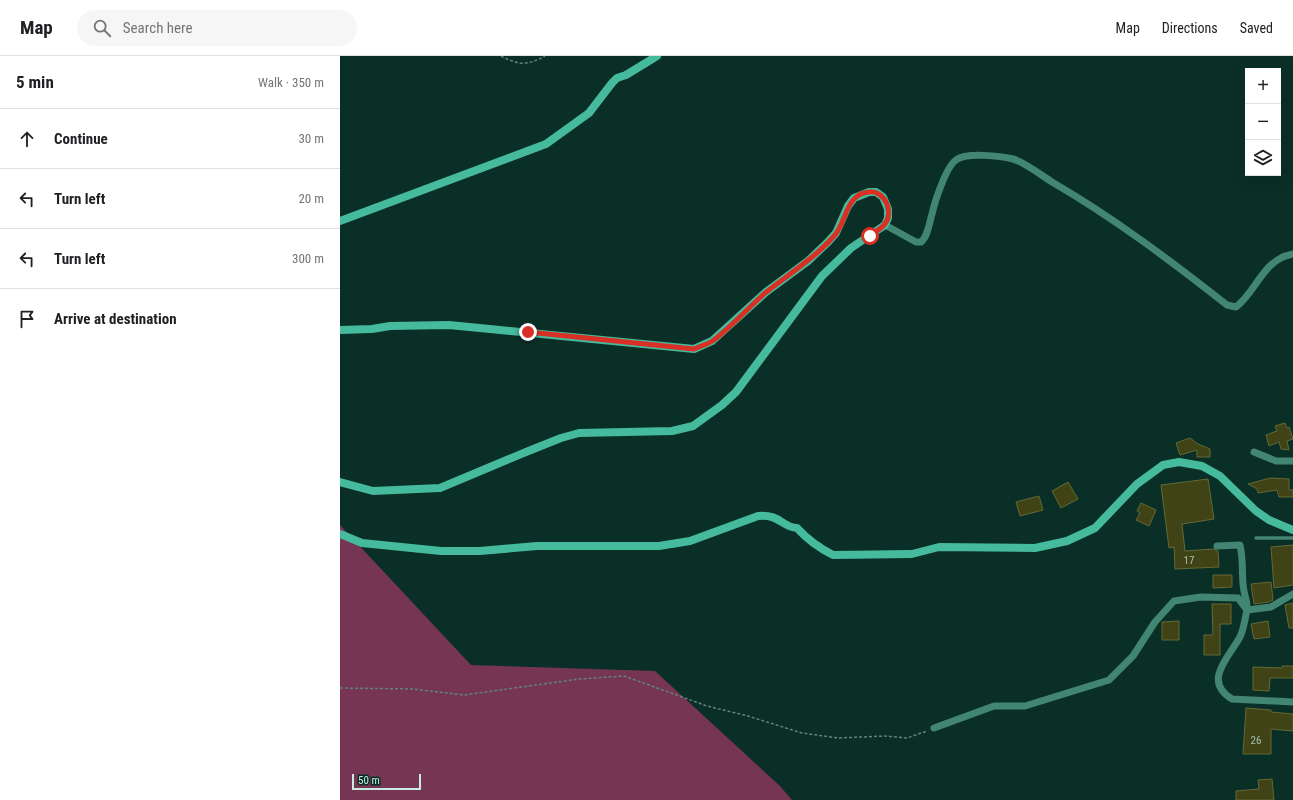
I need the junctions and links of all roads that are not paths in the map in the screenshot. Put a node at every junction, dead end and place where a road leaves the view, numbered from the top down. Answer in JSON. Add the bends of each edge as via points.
{"nodes":[{"id":1,"x":657,"y":56,"type":"edge"},
{"id":2,"x":340,"y":221,"type":"edge"},
{"id":3,"x":884,"y":225,"type":"junction"},
{"id":4,"x":1293,"y":254,"type":"edge"},
{"id":5,"x":340,"y":330,"type":"edge"},
{"id":6,"x":1254,"y":452,"type":"dead end"},
{"id":7,"x":1293,"y":461,"type":"edge"},
{"id":8,"x":340,"y":482,"type":"edge"},
{"id":9,"x":1293,"y":530,"type":"edge"},
{"id":10,"x":340,"y":534,"type":"edge"},
{"id":11,"x":1256,"y":538,"type":"dead end"},
{"id":12,"x":1293,"y":538,"type":"edge"},
{"id":13,"x":1217,"y":546,"type":"dead end"},
{"id":14,"x":1293,"y":594,"type":"edge"},
{"id":15,"x":1247,"y":610,"type":"junction"},
{"id":16,"x":1293,"y":702,"type":"edge"},
{"id":17,"x":934,"y":728,"type":"road end"}],
"edges":[{"from":1,"to":2,"type":"street","via":[[618,78],[589,113],[546,144]]},
{"from":3,"to":4,"type":"street","via":[[916,242],[921,242],[927,234],[949,168],[956,160],[965,156],[987,156],[1013,159],[1075,195],[1165,257],[1227,305],[1236,307],[1245,300],[1264,270],[1283,256]]},
{"from":3,"to":5,"type":"street","via":[[888,218],[888,209],[883,197],[876,192],[859,195],[848,206],[840,227],[808,261],[766,292],[712,341],[694,349],[449,325]]},
{"from":3,"to":8,"type":"street","via":[[851,248],[822,276],[736,392],[693,426],[672,431],[573,435],[440,488],[373,491]]},
{"from":6,"to":7,"type":"street","via":[[1276,461]]},
{"from":9,"to":10,"type":"street","via":[[1269,520],[1256,511],[1220,476],[1202,466],[1179,462],[1163,465],[1137,484],[1095,528],[1067,541],[1035,548],[939,547],[912,554],[833,555],[816,545],[797,528],[790,528],[769,515],[758,516],[690,541],[659,546],[537,546],[480,551],[441,551],[362,543]]},
{"from":11,"to":12,"type":"lane"},
{"from":13,"to":15,"type":"street","via":[[1240,545],[1244,560]]},
{"from":14,"to":15,"type":"street","via":[[1271,607]]},
{"from":15,"to":16,"type":"street","via":[[1241,635],[1220,669],[1220,687],[1225,695],[1232,699]]},
{"from":15,"to":17,"type":"street","via":[[1238,598],[1202,597],[1174,602],[1155,622],[1133,656],[1109,680],[1024,706],[994,706]]}]}
